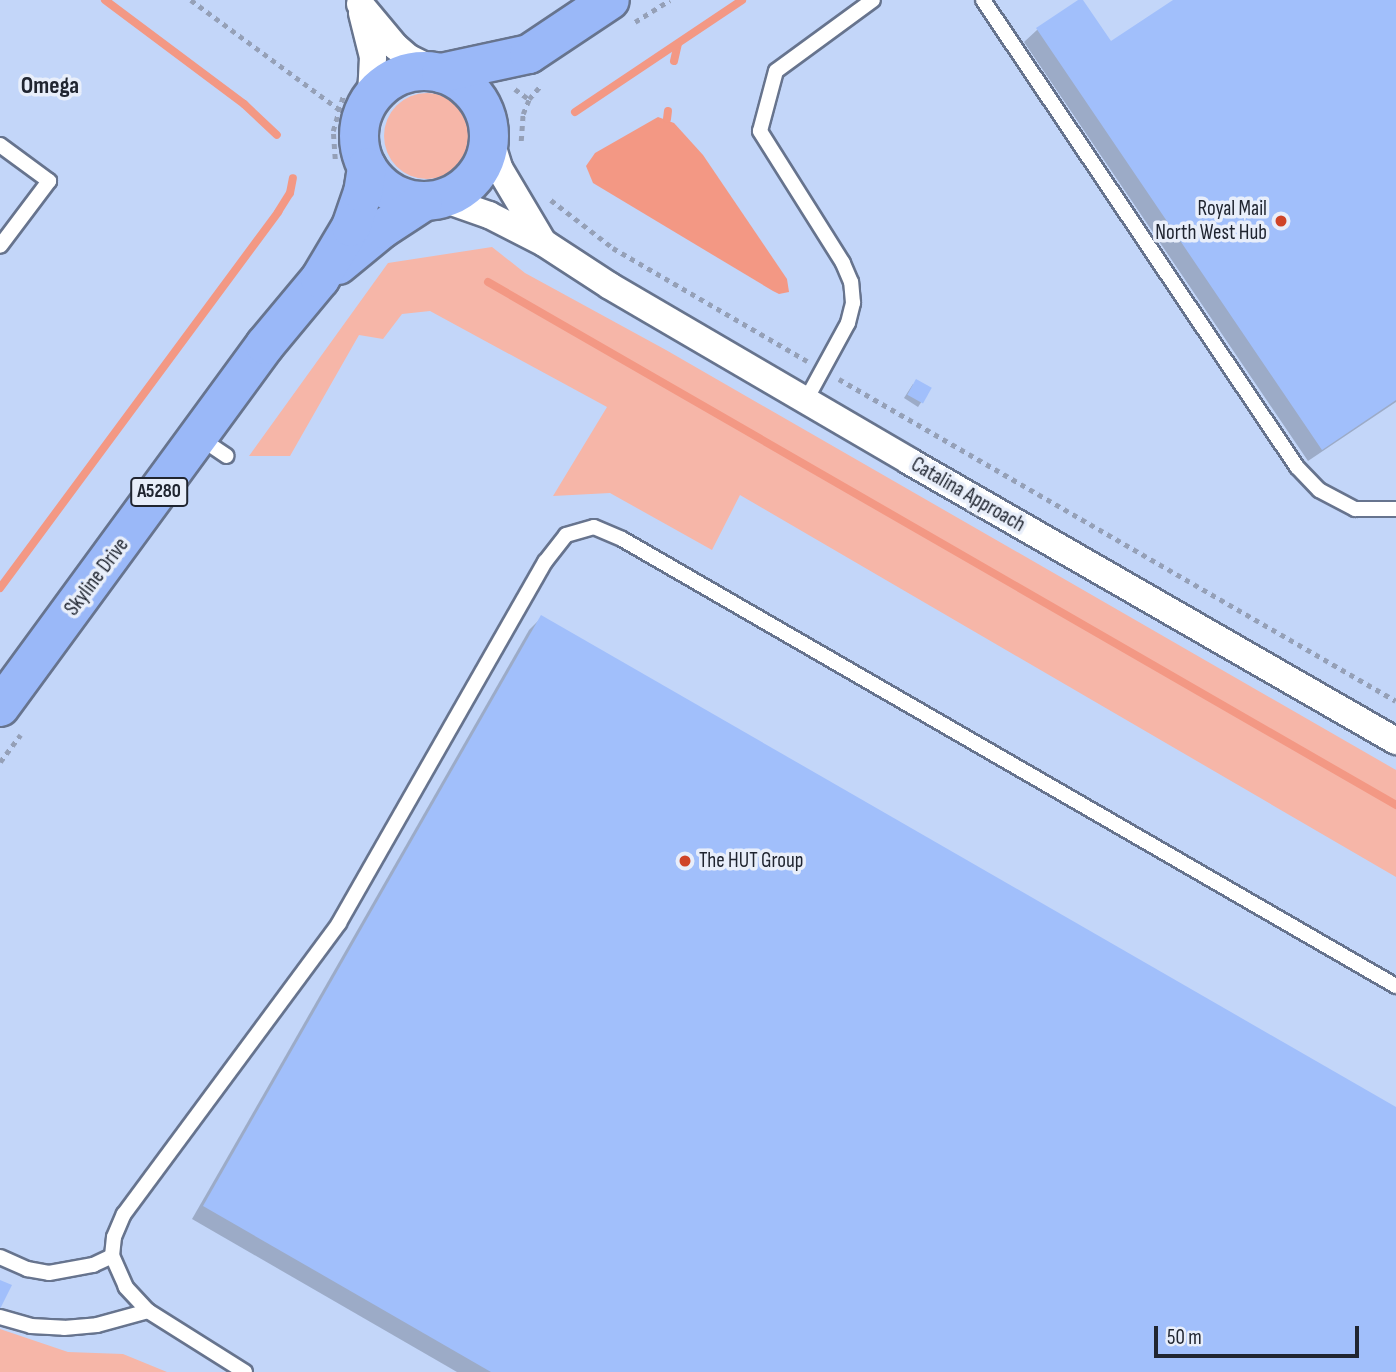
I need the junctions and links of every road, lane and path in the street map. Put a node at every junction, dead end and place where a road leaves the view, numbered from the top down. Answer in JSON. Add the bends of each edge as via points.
{"nodes":[{"id":1,"x":191,"y":0,"type":"edge"},
{"id":2,"x":670,"y":0,"type":"edge"},
{"id":3,"x":873,"y":0,"type":"edge"},
{"id":4,"x":983,"y":0,"type":"edge"},
{"id":5,"x":618,"y":14,"type":"edge"},
{"id":6,"x":538,"y":66,"type":"junction"},
{"id":7,"x":438,"y":72,"type":"junction"},
{"id":8,"x":355,"y":103,"type":"junction"},
{"id":9,"x":500,"y":137,"type":"junction"},
{"id":10,"x":0,"y":145,"type":"edge"},
{"id":11,"x":367,"y":167,"type":"junction"},
{"id":12,"x":547,"y":196,"type":"dead end"},
{"id":13,"x":433,"y":201,"type":"junction"},
{"id":14,"x":544,"y":243,"type":"junction"},
{"id":15,"x":0,"y":246,"type":"edge"},
{"id":16,"x":320,"y":279,"type":"junction"},
{"id":17,"x":770,"y":340,"type":"dead end"},
{"id":18,"x":806,"y":400,"type":"junction"},
{"id":19,"x":878,"y":402,"type":"dead end"},
{"id":20,"x":1396,"y":509,"type":"edge"},
{"id":21,"x":1396,"y":701,"type":"edge"},
{"id":22,"x":9,"y":721,"type":"edge"},
{"id":23,"x":1396,"y":741,"type":"edge"},
{"id":24,"x":0,"y":762,"type":"edge"},
{"id":25,"x":1396,"y":986,"type":"edge"},
{"id":26,"x":113,"y":1256,"type":"junction"},
{"id":27,"x":0,"y":1257,"type":"edge"},
{"id":28,"x":148,"y":1311,"type":"junction"},
{"id":29,"x":0,"y":1317,"type":"edge"},
{"id":30,"x":245,"y":1372,"type":"edge"}],
"edges":[{"from":1,"to":8,"type":"path"},
{"from":2,"to":5,"type":"path"},
{"from":3,"to":18,"type":"lane","via":[[776,71],[760,131],[851,282],[853,303],[848,323]]},
{"from":4,"to":20,"type":"lane","via":[[1297,467],[1320,489],[1354,509]]},
{"from":5,"to":6,"type":"main road","number":"A5280"},
{"from":6,"to":7,"type":"main road","number":"A5280"},
{"from":6,"to":9,"type":"main road","number":"A5280"},
{"from":6,"to":9,"type":"path","via":[[523,114]]},
{"from":7,"to":8,"type":"main road","number":"A5280","via":[[397,76]]},
{"from":7,"to":8,"type":"street","via":[[395,46],[360,4],[373,57]]},
{"from":7,"to":9,"type":"main road","via":[[471,90]]},
{"from":8,"to":11,"type":"main road","number":"A5280","via":[[360,149]]},
{"from":9,"to":13,"type":"main road","number":"A5280","via":[[475,178],[461,191]]},
{"from":9,"to":14,"type":"street","name":"Catalina Approach","via":[[499,168]]},
{"from":10,"to":15,"type":"lane","via":[[49,181]]},
{"from":11,"to":13,"type":"main road","number":"A5280","via":[[390,192],[406,199]]},
{"from":11,"to":16,"type":"main road","name":"Skyline Drive","number":"A5280","via":[[351,227]]},
{"from":12,"to":17,"type":"path","via":[[613,248]]},
{"from":13,"to":14,"type":"street","name":"Catalina Approach","via":[[489,215]]},
{"from":13,"to":16,"type":"main road","name":"Skyline Drive","number":"A5280","via":[[380,230]]},
{"from":14,"to":18,"type":"street","name":"Catalina Approach"},
{"from":16,"to":22,"type":"main road","name":"Skyline Drive","number":"A5280","via":[[265,345],[213,447]]},
{"from":18,"to":23,"type":"street","name":"Catalina Approach"},
{"from":19,"to":21,"type":"path"},
{"from":22,"to":24,"type":"path"},
{"from":25,"to":26,"type":"lane","via":[[594,527],[566,535],[545,562],[340,923],[124,1214],[114,1237]]},
{"from":26,"to":27,"type":"lane","via":[[82,1269],[49,1273]]},
{"from":26,"to":28,"type":"lane","via":[[126,1287]]},
{"from":28,"to":29,"type":"lane","via":[[97,1325],[64,1328],[31,1326]]},
{"from":28,"to":30,"type":"lane"}]}
